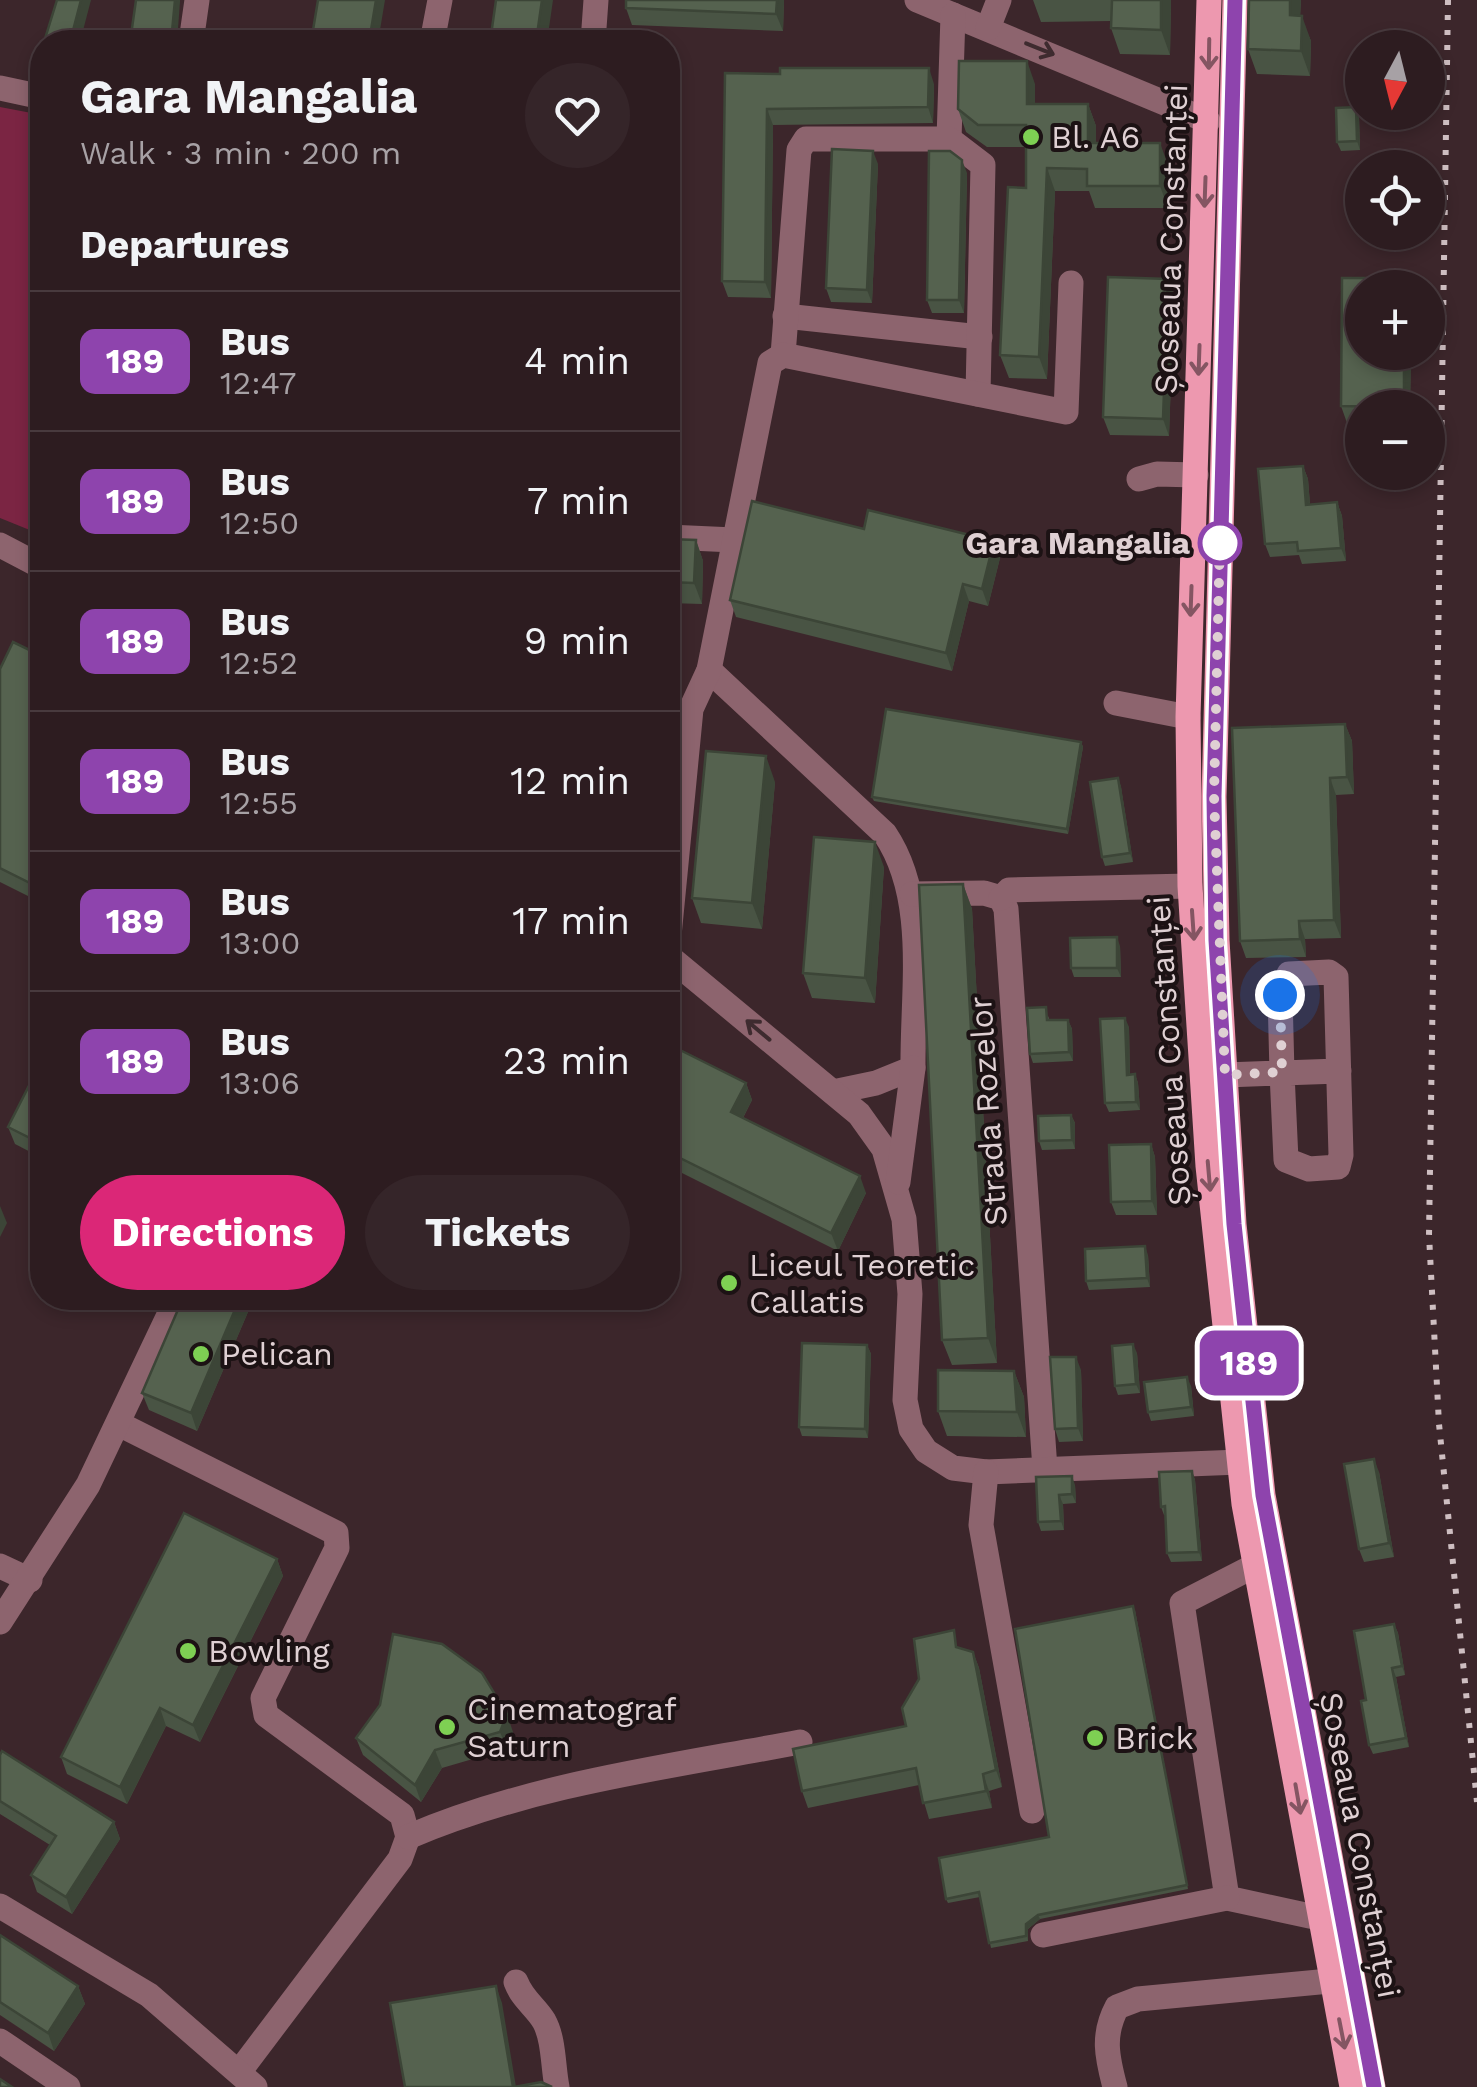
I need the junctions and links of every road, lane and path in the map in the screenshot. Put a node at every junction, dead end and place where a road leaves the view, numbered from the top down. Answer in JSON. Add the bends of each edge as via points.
{"nodes":[{"id":1,"x":197,"y":0,"type":"edge"},
{"id":2,"x":440,"y":0,"type":"edge"},
{"id":3,"x":596,"y":0,"type":"edge"},
{"id":4,"x":916,"y":0,"type":"edge"},
{"id":5,"x":999,"y":0,"type":"edge"},
{"id":6,"x":1209,"y":0,"type":"edge"},
{"id":7,"x":1235,"y":0,"type":"edge"},
{"id":8,"x":953,"y":15,"type":"junction"},
{"id":9,"x":988,"y":28,"type":"junction"},
{"id":10,"x":193,"y":30,"type":"edge"},
{"id":11,"x":434,"y":30,"type":"edge"},
{"id":12,"x":594,"y":30,"type":"edge"},
{"id":13,"x":0,"y":88,"type":"edge"},
{"id":14,"x":30,"y":94,"type":"edge"},
{"id":15,"x":1208,"y":121,"type":"junction"},
{"id":16,"x":948,"y":138,"type":"junction"},
{"id":17,"x":1071,"y":283,"type":"dead end"},
{"id":18,"x":785,"y":316,"type":"junction"},
{"id":19,"x":980,"y":336,"type":"junction"},
{"id":20,"x":777,"y":359,"type":"junction"},
{"id":21,"x":978,"y":394,"type":"junction"},
{"id":22,"x":1196,"y":475,"type":"junction"},
{"id":23,"x":1140,"y":479,"type":"dead end"},
{"id":24,"x":680,"y":537,"type":"edge"},
{"id":25,"x":734,"y":540,"type":"junction"},
{"id":26,"x":0,"y":545,"type":"edge"},
{"id":27,"x":30,"y":560,"type":"edge"},
{"id":28,"x":709,"y":670,"type":"junction"},
{"id":29,"x":1116,"y":703,"type":"dead end"},
{"id":30,"x":1188,"y":717,"type":"junction"},
{"id":31,"x":680,"y":822,"type":"edge"},
{"id":32,"x":1190,"y":886,"type":"junction"},
{"id":33,"x":912,"y":894,"type":"junction"},
{"id":34,"x":1000,"y":898,"type":"junction"},
{"id":35,"x":680,"y":966,"type":"edge"},
{"id":36,"x":913,"y":1068,"type":"junction"},
{"id":37,"x":1339,"y":1071,"type":"junction"},
{"id":38,"x":1282,"y":1072,"type":"junction"},
{"id":39,"x":1225,"y":1075,"type":"junction"},
{"id":40,"x":833,"y":1092,"type":"junction"},
{"id":41,"x":897,"y":1188,"type":"junction"},
{"id":42,"x":172,"y":1310,"type":"edge"},
{"id":43,"x":120,"y":1424,"type":"junction"},
{"id":44,"x":1240,"y":1462,"type":"junction"},
{"id":45,"x":1044,"y":1469,"type":"junction"},
{"id":46,"x":986,"y":1472,"type":"junction"},
{"id":47,"x":0,"y":1566,"type":"edge"},
{"id":48,"x":1254,"y":1566,"type":"junction"},
{"id":49,"x":30,"y":1580,"type":"junction"},
{"id":50,"x":0,"y":1622,"type":"edge"},
{"id":51,"x":800,"y":1742,"type":"dead end"},
{"id":52,"x":1032,"y":1811,"type":"dead end"},
{"id":53,"x":408,"y":1836,"type":"junction"},
{"id":54,"x":1227,"y":1898,"type":"junction"},
{"id":55,"x":0,"y":1906,"type":"edge"},
{"id":56,"x":1319,"y":1918,"type":"junction"},
{"id":57,"x":1043,"y":1934,"type":"dead end"},
{"id":58,"x":1343,"y":1980,"type":"junction"},
{"id":59,"x":516,"y":1982,"type":"dead end"},
{"id":60,"x":0,"y":2041,"type":"edge"},
{"id":61,"x":247,"y":2080,"type":"edge"},
{"id":62,"x":68,"y":2087,"type":"edge"},
{"id":63,"x":557,"y":2087,"type":"edge"},
{"id":64,"x":1115,"y":2087,"type":"edge"},
{"id":65,"x":1352,"y":2087,"type":"edge"},
{"id":66,"x":1374,"y":2087,"type":"edge"}],
"edges":[{"from":1,"to":10,"type":"street"},
{"from":2,"to":11,"type":"street"},
{"from":3,"to":12,"type":"street"},
{"from":4,"to":8,"type":"street"},
{"from":5,"to":9,"type":"street"},
{"from":6,"to":15,"type":"main road","name":"Șoseaua Constanței","one_way":true},
{"from":7,"to":39,"type":"main road","name":"Șoseaua Constanței","via":[[1214,777]]},
{"from":8,"to":9,"type":"street"},
{"from":8,"to":16,"type":"street"},
{"from":9,"to":15,"type":"street","one_way":true},
{"from":13,"to":14,"type":"street"},
{"from":15,"to":22,"type":"main road","name":"Șoseaua Constanței","one_way":true},
{"from":16,"to":18,"type":"street","via":[[806,139],[798,150]]},
{"from":16,"to":19,"type":"street","via":[[983,166]]},
{"from":17,"to":21,"type":"street","via":[[1066,412]]},
{"from":18,"to":19,"type":"street"},
{"from":18,"to":20,"type":"street"},
{"from":19,"to":21,"type":"street"},
{"from":20,"to":21,"type":"street"},
{"from":20,"to":25,"type":"street"},
{"from":22,"to":23,"type":"street"},
{"from":22,"to":30,"type":"main road","name":"Șoseaua Constanței","one_way":true},
{"from":24,"to":25,"type":"street"},
{"from":25,"to":28,"type":"street"},
{"from":26,"to":27,"type":"street"},
{"from":28,"to":31,"type":"street","via":[[691,709]]},
{"from":28,"to":33,"type":"street","name":"Strada Rozelor","via":[[885,834],[904,862]]},
{"from":29,"to":30,"type":"street"},
{"from":30,"to":32,"type":"main road","name":"Șoseaua Constanței"},
{"from":32,"to":34,"type":"street","via":[[1009,890]]},
{"from":32,"to":44,"type":"main road","name":"Șoseaua Constanței","one_way":true,"via":[[1208,1166]]},
{"from":33,"to":34,"type":"street"},
{"from":33,"to":36,"type":"street","name":"Strada Rozelor"},
{"from":34,"to":45,"type":"street","name":"Strada Rozelor","via":[[1006,909]]},
{"from":40,"to":35,"type":"street","name":"Strada Rozelor","one_way":true},
{"from":36,"to":40,"type":"street"},
{"from":36,"to":41,"type":"street","name":"Strada Rozelor"},
{"from":37,"to":38,"type":"street"},
{"from":37,"to":38,"type":"street","via":[[1338,1166],[1309,1169],[1286,1160]]},
{"from":37,"to":38,"type":"street","via":[[1336,977],[1329,972],[1289,974],[1284,980]]},
{"from":38,"to":39,"type":"street"},
{"from":39,"to":58,"type":"main road","name":"Șoseaua Constanței","via":[[1263,1495]]},
{"from":40,"to":41,"type":"street","name":"Strada Rozelor","via":[[884,1149]]},
{"from":41,"to":46,"type":"street","name":"Strada Rozelor","via":[[910,1294],[905,1400],[912,1429],[926,1451],[953,1468]]},
{"from":42,"to":43,"type":"street"},
{"from":43,"to":49,"type":"street"},
{"from":43,"to":53,"type":"street","via":[[336,1534],[337,1548],[263,1698],[266,1715],[402,1815]]},
{"from":44,"to":45,"type":"street","name":"Strada Rozelor"},
{"from":44,"to":48,"type":"main road","name":"Șoseaua Constanței"},
{"from":45,"to":46,"type":"street","name":"Strada Rozelor"},
{"from":46,"to":52,"type":"street","via":[[981,1525]]},
{"from":47,"to":49,"type":"street"},
{"from":48,"to":54,"type":"street","via":[[1182,1603]]},
{"from":48,"to":56,"type":"main road","name":"Șoseaua Constanței","one_way":true},
{"from":49,"to":50,"type":"street"},
{"from":51,"to":53,"type":"street","via":[[581,1783],[467,1812]]},
{"from":53,"to":61,"type":"street","via":[[400,1859]]},
{"from":54,"to":56,"type":"street"},
{"from":54,"to":57,"type":"street"},
{"from":55,"to":61,"type":"street","via":[[149,1995]]},
{"from":56,"to":58,"type":"main road","name":"Șoseaua Constanței"},
{"from":58,"to":64,"type":"street","via":[[1117,2007],[1107,2025],[1106,2054]]},
{"from":58,"to":65,"type":"main road","name":"Șoseaua Constanței","one_way":true},
{"from":58,"to":66,"type":"main road","name":"Șoseaua Constanței"},
{"from":59,"to":63,"type":"street","via":[[523,2002],[548,2030]]},
{"from":60,"to":62,"type":"street"}]}
